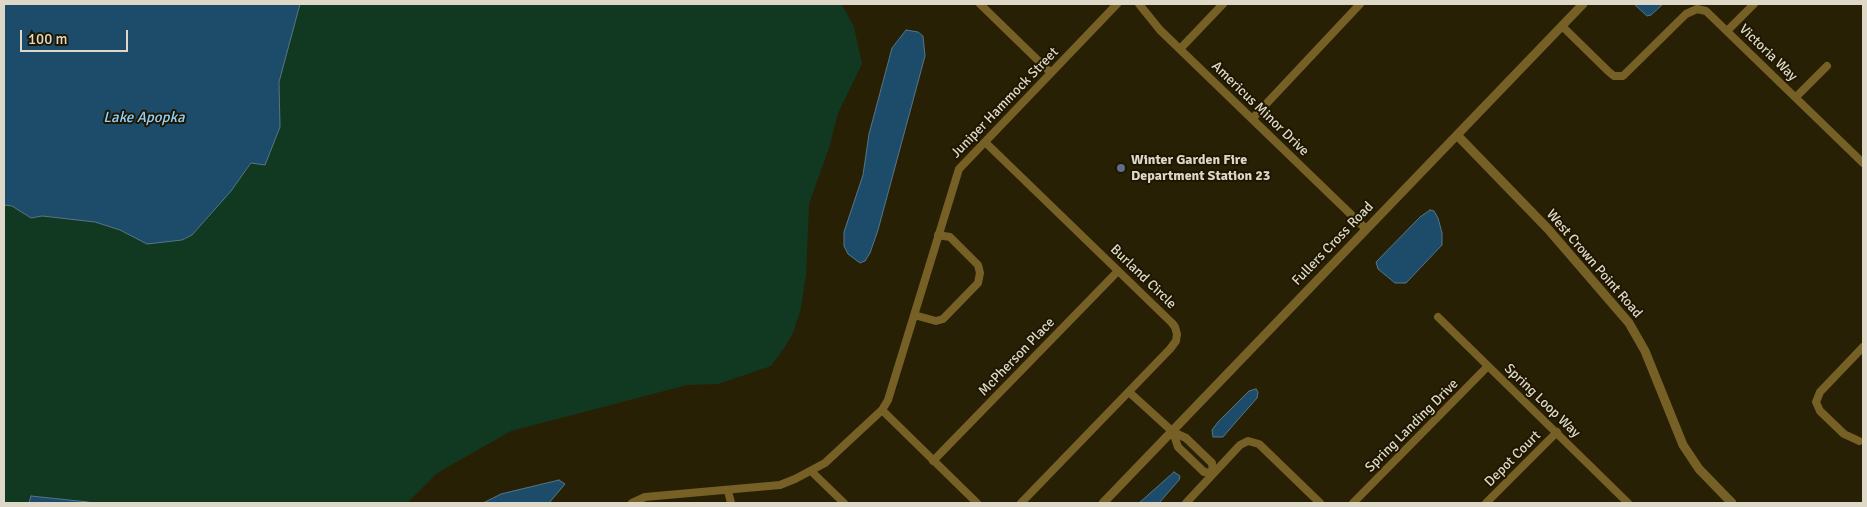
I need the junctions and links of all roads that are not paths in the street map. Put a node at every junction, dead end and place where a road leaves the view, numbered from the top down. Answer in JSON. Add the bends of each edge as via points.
{"nodes":[{"id":1,"x":980,"y":4,"type":"edge"},
{"id":2,"x":1117,"y":4,"type":"edge"},
{"id":3,"x":1140,"y":4,"type":"edge"},
{"id":4,"x":1223,"y":4,"type":"edge"},
{"id":5,"x":1360,"y":4,"type":"edge"},
{"id":6,"x":1583,"y":4,"type":"edge"},
{"id":7,"x":1754,"y":4,"type":"edge"},
{"id":8,"x":1562,"y":26,"type":"junction"},
{"id":9,"x":1727,"y":31,"type":"junction"},
{"id":10,"x":1180,"y":49,"type":"junction"},
{"id":11,"x":1827,"y":66,"type":"dead end"},
{"id":12,"x":1051,"y":73,"type":"junction"},
{"id":13,"x":1796,"y":97,"type":"junction"},
{"id":14,"x":1252,"y":118,"type":"junction"},
{"id":15,"x":1457,"y":136,"type":"junction"},
{"id":16,"x":985,"y":142,"type":"junction"},
{"id":17,"x":1863,"y":162,"type":"edge"},
{"id":18,"x":1366,"y":230,"type":"junction"},
{"id":19,"x":938,"y":235,"type":"junction"},
{"id":20,"x":1118,"y":271,"type":"junction"},
{"id":21,"x":914,"y":314,"type":"junction"},
{"id":22,"x":1438,"y":317,"type":"dead end"},
{"id":23,"x":1863,"y":347,"type":"edge"},
{"id":24,"x":1488,"y":366,"type":"junction"},
{"id":25,"x":1129,"y":392,"type":"junction"},
{"id":26,"x":882,"y":410,"type":"junction"},
{"id":27,"x":1173,"y":432,"type":"junction"},
{"id":28,"x":1557,"y":432,"type":"junction"},
{"id":29,"x":1859,"y":442,"type":"dead end"},
{"id":30,"x":933,"y":461,"type":"junction"},
{"id":31,"x":812,"y":471,"type":"junction"},
{"id":32,"x":1213,"y":472,"type":"junction"},
{"id":33,"x":728,"y":491,"type":"junction"},
{"id":34,"x":1625,"y":502,"type":"edge"},
{"id":35,"x":632,"y":503,"type":"edge"},
{"id":36,"x":731,"y":503,"type":"edge"},
{"id":37,"x":844,"y":503,"type":"edge"},
{"id":38,"x":977,"y":503,"type":"edge"},
{"id":39,"x":1021,"y":503,"type":"edge"},
{"id":40,"x":1103,"y":503,"type":"edge"},
{"id":41,"x":1186,"y":503,"type":"edge"},
{"id":42,"x":1320,"y":503,"type":"edge"},
{"id":43,"x":1353,"y":503,"type":"edge"},
{"id":44,"x":1486,"y":503,"type":"edge"},
{"id":45,"x":1732,"y":503,"type":"edge"}],
"edges":[{"from":1,"to":12,"type":"street"},
{"from":2,"to":12,"type":"street","name":"Juniper Hammock Street"},
{"from":3,"to":10,"type":"street","name":"Americus Minor Drive"},
{"from":4,"to":10,"type":"street"},
{"from":5,"to":14,"type":"street"},
{"from":6,"to":8,"type":"street","name":"Fullers Cross Road"},
{"from":7,"to":9,"type":"street"},
{"from":8,"to":9,"type":"street","name":"Victoria Way","via":[[1614,76],[1623,76],[1686,14],[1697,8],[1706,11]]},
{"from":8,"to":15,"type":"street","name":"Fullers Cross Road"},
{"from":9,"to":13,"type":"street","name":"Victoria Way"},
{"from":10,"to":14,"type":"street","name":"Americus Minor Drive"},
{"from":11,"to":13,"type":"street"},
{"from":12,"to":16,"type":"street","name":"Juniper Hammock Street"},
{"from":13,"to":17,"type":"street","name":"Victoria Way"},
{"from":14,"to":18,"type":"street","name":"Americus Minor Drive"},
{"from":15,"to":18,"type":"street","name":"Fullers Cross Road"},
{"from":15,"to":45,"type":"street","name":"West Crown Point Road","via":[[1548,229],[1629,322],[1645,352],[1683,445],[1699,469]]},
{"from":16,"to":19,"type":"street","name":"Juniper Hammock Street","via":[[959,169]]},
{"from":16,"to":20,"type":"street","name":"Burland Circle"},
{"from":18,"to":27,"type":"street","name":"Fullers Cross Road"},
{"from":19,"to":21,"type":"street","name":"Juniper Hammock Street"},
{"from":19,"to":21,"type":"street","via":[[950,237],[978,265],[978,283],[944,319],[936,321]]},
{"from":20,"to":25,"type":"street","name":"Burland Circle","via":[[1176,327],[1176,341],[1170,350]]},
{"from":20,"to":30,"type":"street","name":"McPherson Place"},
{"from":21,"to":26,"type":"street","name":"Juniper Hammock Street","via":[[888,400]]},
{"from":22,"to":24,"type":"street","name":"Spring Loop Way"},
{"from":23,"to":29,"type":"street","via":[[1820,392],[1816,402],[1844,434]]},
{"from":24,"to":28,"type":"street","name":"Spring Loop Way"},
{"from":24,"to":43,"type":"street","name":"Spring Landing Drive"},
{"from":25,"to":27,"type":"street"},
{"from":25,"to":39,"type":"street","name":"Burland Circle"},
{"from":26,"to":30,"type":"street"},
{"from":26,"to":31,"type":"street","name":"Juniper Hammock Street","via":[[825,463]]},
{"from":27,"to":32,"type":"street","via":[[1186,438],[1212,463]]},
{"from":27,"to":32,"type":"street","via":[[1178,446],[1204,472]]},
{"from":27,"to":40,"type":"street","name":"Fullers Cross Road"},
{"from":28,"to":34,"type":"street","name":"Spring Loop Way"},
{"from":28,"to":44,"type":"street","name":"Depot Court"},
{"from":30,"to":38,"type":"street"},
{"from":31,"to":33,"type":"street","name":"Juniper Hammock Street","via":[[780,484]]},
{"from":31,"to":37,"type":"street"},
{"from":32,"to":41,"type":"street"},
{"from":32,"to":42,"type":"street","via":[[1248,441],[1258,444]]},
{"from":33,"to":35,"type":"street","name":"Juniper Hammock Street","via":[[645,497]]},
{"from":33,"to":36,"type":"street"}]}
